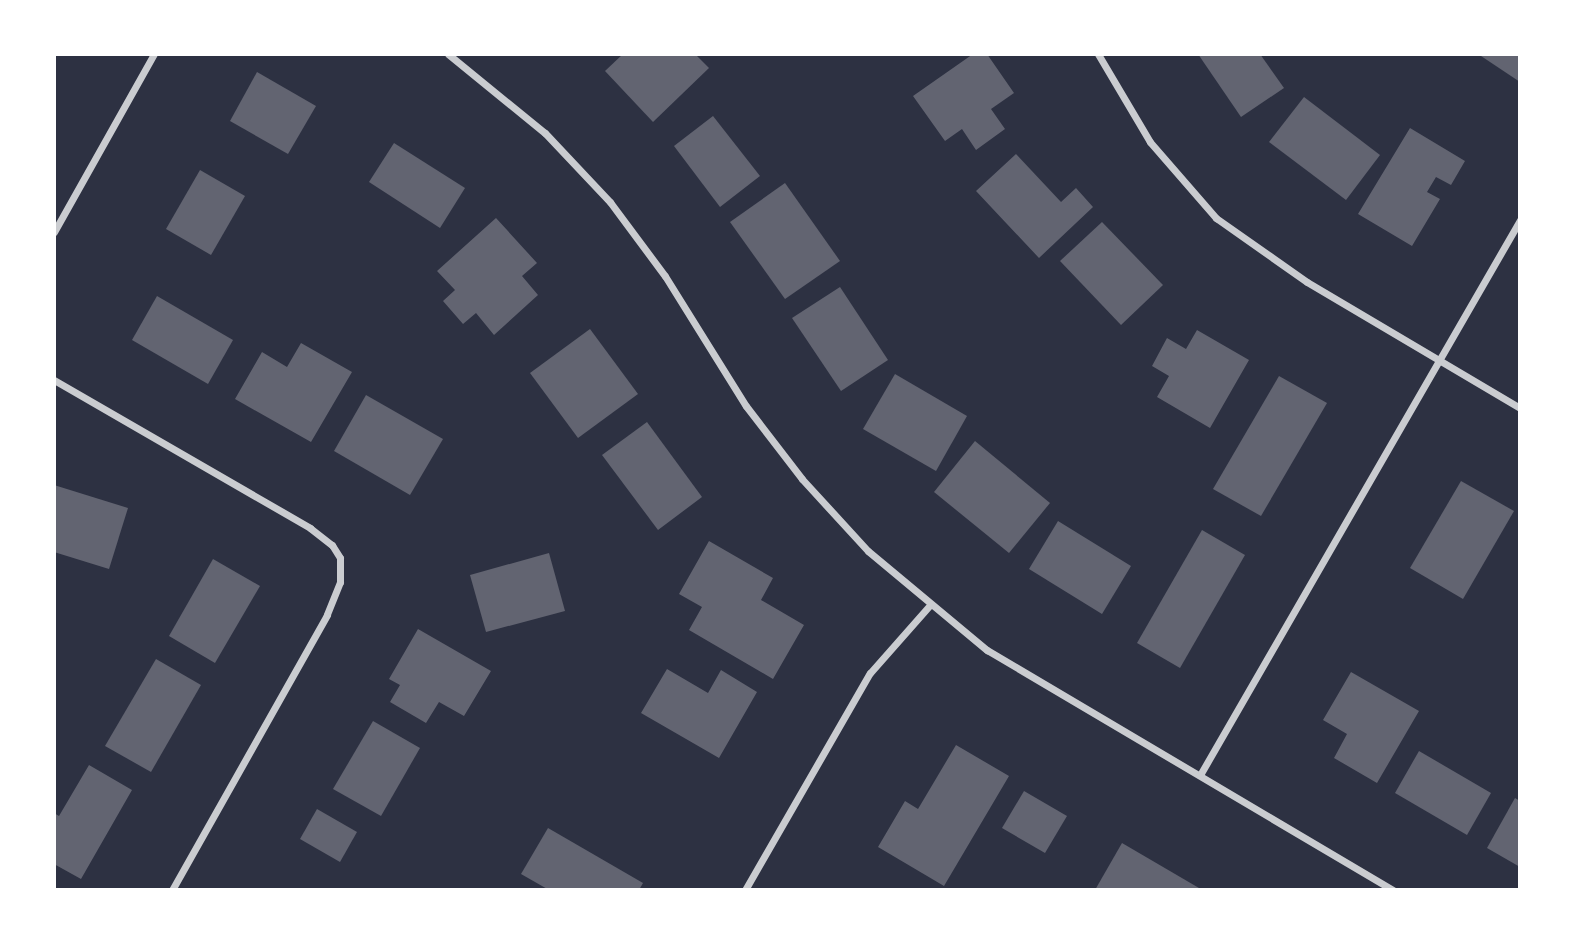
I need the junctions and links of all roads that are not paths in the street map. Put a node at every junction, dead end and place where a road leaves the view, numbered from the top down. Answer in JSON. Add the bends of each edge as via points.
{"nodes":[{"id":1,"x":154,"y":54,"type":"edge"},
{"id":2,"x":448,"y":54,"type":"edge"},
{"id":3,"x":1098,"y":54,"type":"edge"},
{"id":4,"x":1520,"y":220,"type":"edge"},
{"id":5,"x":54,"y":232,"type":"edge"},
{"id":6,"x":1440,"y":361,"type":"junction"},
{"id":7,"x":54,"y":380,"type":"edge"},
{"id":8,"x":1520,"y":408,"type":"edge"},
{"id":9,"x":930,"y":605,"type":"junction"},
{"id":10,"x":1200,"y":775,"type":"junction"},
{"id":11,"x":172,"y":890,"type":"edge"},
{"id":12,"x":745,"y":890,"type":"edge"},
{"id":13,"x":1393,"y":890,"type":"edge"}],
"edges":[{"from":1,"to":5,"type":"street"},
{"from":2,"to":9,"type":"street","via":[[545,133],[610,202],[664,276],[746,406],[802,479],[868,551]]},
{"from":3,"to":6,"type":"street","via":[[1150,142],[1216,218],[1307,282]]},
{"from":4,"to":6,"type":"street"},
{"from":6,"to":8,"type":"street"},
{"from":6,"to":10,"type":"street"},
{"from":7,"to":11,"type":"street","via":[[310,528],[332,545],[340,558],[340,582],[327,615]]},
{"from":9,"to":10,"type":"street","via":[[1034,679]]},
{"from":9,"to":12,"type":"street","via":[[870,673]]},
{"from":10,"to":13,"type":"street"}]}
